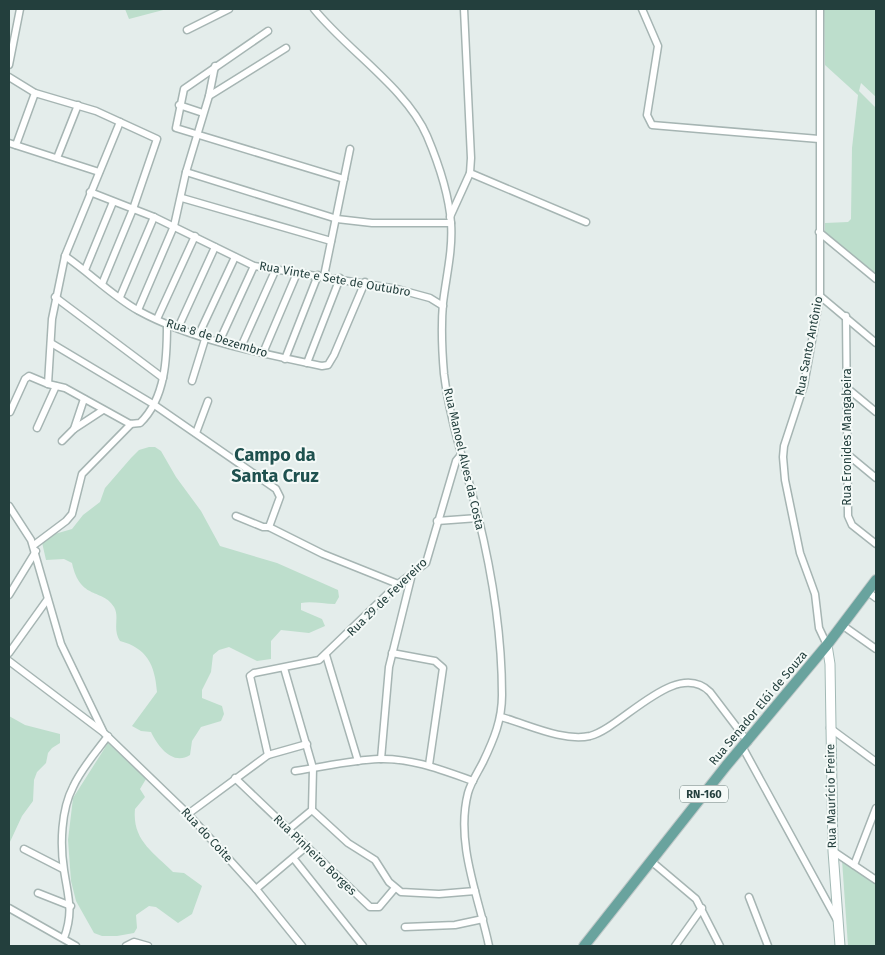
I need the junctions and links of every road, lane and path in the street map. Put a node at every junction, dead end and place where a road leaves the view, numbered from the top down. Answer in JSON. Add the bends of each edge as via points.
{"nodes":[{"id":1,"x":20,"y":9,"type":"edge"},
{"id":2,"x":229,"y":9,"type":"edge"},
{"id":3,"x":314,"y":9,"type":"edge"},
{"id":4,"x":464,"y":9,"type":"edge"},
{"id":5,"x":642,"y":9,"type":"edge"},
{"id":6,"x":820,"y":9,"type":"edge"},
{"id":7,"x":187,"y":30,"type":"dead end"},
{"id":8,"x":268,"y":31,"type":"dead end"},
{"id":9,"x":286,"y":48,"type":"dead end"},
{"id":10,"x":9,"y":65,"type":"edge"},
{"id":11,"x":215,"y":66,"type":"junction"},
{"id":12,"x":9,"y":77,"type":"edge"},
{"id":13,"x":35,"y":93,"type":"junction"},
{"id":14,"x":210,"y":96,"type":"junction"},
{"id":15,"x":78,"y":105,"type":"junction"},
{"id":16,"x":179,"y":105,"type":"junction"},
{"id":17,"x":203,"y":113,"type":"junction"},
{"id":18,"x":120,"y":122,"type":"junction"},
{"id":19,"x":197,"y":133,"type":"junction"},
{"id":20,"x":819,"y":139,"type":"junction"},
{"id":21,"x":9,"y":143,"type":"edge"},
{"id":22,"x":16,"y":145,"type":"junction"},
{"id":23,"x":350,"y":150,"type":"dead end"},
{"id":24,"x":57,"y":158,"type":"junction"},
{"id":25,"x":99,"y":172,"type":"junction"},
{"id":26,"x":186,"y":172,"type":"junction"},
{"id":27,"x":470,"y":173,"type":"junction"},
{"id":28,"x":344,"y":180,"type":"junction"},
{"id":29,"x":90,"y":192,"type":"junction"},
{"id":30,"x":182,"y":198,"type":"junction"},
{"id":31,"x":113,"y":202,"type":"junction"},
{"id":32,"x":133,"y":209,"type":"junction"},
{"id":33,"x":154,"y":217,"type":"junction"},
{"id":34,"x":337,"y":219,"type":"junction"},
{"id":35,"x":450,"y":220,"type":"junction"},
{"id":36,"x":586,"y":222,"type":"dead end"},
{"id":37,"x":174,"y":226,"type":"junction"},
{"id":38,"x":819,"y":232,"type":"junction"},
{"id":39,"x":195,"y":236,"type":"junction"},
{"id":40,"x":331,"y":241,"type":"junction"},
{"id":41,"x":215,"y":247,"type":"junction"},
{"id":42,"x":65,"y":256,"type":"junction"},
{"id":43,"x":235,"y":257,"type":"junction"},
{"id":44,"x":254,"y":266,"type":"junction"},
{"id":45,"x":85,"y":270,"type":"junction"},
{"id":46,"x":275,"y":270,"type":"junction"},
{"id":47,"x":297,"y":273,"type":"junction"},
{"id":48,"x":321,"y":276,"type":"junction"},
{"id":49,"x":340,"y":278,"type":"junction"},
{"id":50,"x":876,"y":279,"type":"edge"},
{"id":51,"x":365,"y":282,"type":"junction"},
{"id":52,"x":102,"y":284,"type":"junction"},
{"id":53,"x":820,"y":296,"type":"junction"},
{"id":54,"x":55,"y":297,"type":"junction"},
{"id":55,"x":120,"y":297,"type":"junction"},
{"id":56,"x":443,"y":306,"type":"junction"},
{"id":57,"x":138,"y":310,"type":"junction"},
{"id":58,"x":846,"y":316,"type":"junction"},
{"id":59,"x":157,"y":320,"type":"junction"},
{"id":60,"x":167,"y":324,"type":"junction"},
{"id":61,"x":178,"y":328,"type":"junction"},
{"id":62,"x":202,"y":335,"type":"junction"},
{"id":63,"x":220,"y":340,"type":"junction"},
{"id":64,"x":51,"y":343,"type":"junction"},
{"id":65,"x":876,"y":344,"type":"edge"},
{"id":66,"x":241,"y":347,"type":"junction"},
{"id":67,"x":263,"y":353,"type":"junction"},
{"id":68,"x":285,"y":359,"type":"junction"},
{"id":69,"x":307,"y":363,"type":"junction"},
{"id":70,"x":163,"y":378,"type":"junction"},
{"id":71,"x":192,"y":381,"type":"dead end"},
{"id":72,"x":48,"y":384,"type":"junction"},
{"id":73,"x":56,"y":386,"type":"junction"},
{"id":74,"x":847,"y":388,"type":"junction"},
{"id":75,"x":84,"y":399,"type":"junction"},
{"id":76,"x":208,"y":401,"type":"dead end"},
{"id":77,"x":153,"y":404,"type":"junction"},
{"id":78,"x":103,"y":410,"type":"junction"},
{"id":79,"x":10,"y":412,"type":"dead end"},
{"id":80,"x":876,"y":412,"type":"edge"},
{"id":81,"x":131,"y":424,"type":"junction"},
{"id":82,"x":37,"y":428,"type":"dead end"},
{"id":83,"x":74,"y":429,"type":"junction"},
{"id":84,"x":196,"y":433,"type":"junction"},
{"id":85,"x":62,"y":441,"type":"dead end"},
{"id":86,"x":847,"y":454,"type":"junction"},
{"id":87,"x":461,"y":455,"type":"junction"},
{"id":88,"x":876,"y":478,"type":"edge"},
{"id":89,"x":10,"y":509,"type":"edge"},
{"id":90,"x":236,"y":516,"type":"dead end"},
{"id":91,"x":478,"y":518,"type":"junction"},
{"id":92,"x":437,"y":520,"type":"junction"},
{"id":93,"x":269,"y":528,"type":"junction"},
{"id":94,"x":876,"y":544,"type":"edge"},
{"id":95,"x":35,"y":548,"type":"junction"},
{"id":96,"x":412,"y":574,"type":"junction"},
{"id":97,"x":876,"y":580,"type":"edge"},
{"id":98,"x":398,"y":584,"type":"junction"},
{"id":99,"x":9,"y":595,"type":"edge"},
{"id":100,"x":872,"y":595,"type":"edge"},
{"id":101,"x":47,"y":600,"type":"junction"},
{"id":102,"x":842,"y":625,"type":"junction"},
{"id":103,"x":827,"y":645,"type":"junction"},
{"id":104,"x":876,"y":649,"type":"edge"},
{"id":105,"x":9,"y":653,"type":"edge"},
{"id":106,"x":392,"y":653,"type":"junction"},
{"id":107,"x":326,"y":655,"type":"junction"},
{"id":108,"x":9,"y":660,"type":"edge"},
{"id":109,"x":284,"y":668,"type":"junction"},
{"id":110,"x":501,"y":717,"type":"junction"},
{"id":111,"x":830,"y":728,"type":"junction"},
{"id":112,"x":105,"y":734,"type":"junction"},
{"id":113,"x":307,"y":744,"type":"junction"},
{"id":114,"x":746,"y":745,"type":"junction"},
{"id":115,"x":268,"y":755,"type":"junction"},
{"id":116,"x":381,"y":759,"type":"junction"},
{"id":117,"x":358,"y":762,"type":"junction"},
{"id":118,"x":876,"y":762,"type":"edge"},
{"id":119,"x":429,"y":765,"type":"junction"},
{"id":120,"x":313,"y":768,"type":"junction"},
{"id":121,"x":295,"y":771,"type":"dead end"},
{"id":122,"x":235,"y":778,"type":"junction"},
{"id":123,"x":473,"y":781,"type":"junction"},
{"id":124,"x":876,"y":808,"type":"edge"},
{"id":125,"x":312,"y":810,"type":"junction"},
{"id":126,"x":188,"y":814,"type":"junction"},
{"id":127,"x":874,"y":818,"type":"edge"},
{"id":128,"x":289,"y":830,"type":"junction"},
{"id":129,"x":307,"y":846,"type":"junction"},
{"id":130,"x":24,"y":848,"type":"dead end"},
{"id":131,"x":833,"y":851,"type":"junction"},
{"id":132,"x":294,"y":859,"type":"junction"},
{"id":133,"x":651,"y":861,"type":"junction"},
{"id":134,"x":854,"y":865,"type":"junction"},
{"id":135,"x":64,"y":870,"type":"junction"},
{"id":136,"x":876,"y":880,"type":"edge"},
{"id":137,"x":395,"y":888,"type":"junction"},
{"id":138,"x":256,"y":889,"type":"junction"},
{"id":139,"x":475,"y":891,"type":"junction"},
{"id":140,"x":38,"y":893,"type":"dead end"},
{"id":141,"x":750,"y":897,"type":"dead end"},
{"id":142,"x":70,"y":906,"type":"junction"},
{"id":143,"x":702,"y":908,"type":"junction"},
{"id":144,"x":11,"y":909,"type":"edge"},
{"id":145,"x":9,"y":918,"type":"edge"},
{"id":146,"x":483,"y":918,"type":"junction"},
{"id":147,"x":837,"y":921,"type":"junction"},
{"id":148,"x":405,"y":927,"type":"dead end"},
{"id":149,"x":64,"y":938,"type":"junction"},
{"id":150,"x":76,"y":946,"type":"edge"},
{"id":151,"x":126,"y":946,"type":"edge"},
{"id":152,"x":148,"y":946,"type":"edge"},
{"id":153,"x":302,"y":946,"type":"edge"},
{"id":154,"x":363,"y":946,"type":"edge"},
{"id":155,"x":489,"y":946,"type":"edge"},
{"id":156,"x":584,"y":946,"type":"edge"},
{"id":157,"x":675,"y":946,"type":"edge"},
{"id":158,"x":720,"y":946,"type":"edge"},
{"id":159,"x":768,"y":946,"type":"edge"},
{"id":160,"x":840,"y":946,"type":"edge"}],
"edges":[{"from":1,"to":10,"type":"street"},
{"from":2,"to":7,"type":"street"},
{"from":3,"to":35,"type":"street","name":"Rua Manoel Alves da Costa","via":[[421,123],[438,168]]},
{"from":4,"to":27,"type":"street"},
{"from":5,"to":20,"type":"street","via":[[658,46],[647,115],[652,125]]},
{"from":6,"to":20,"type":"street","name":"Rua Santo Antônio"},
{"from":8,"to":11,"type":"street"},
{"from":9,"to":14,"type":"street"},
{"from":11,"to":14,"type":"street"},
{"from":11,"to":16,"type":"street","via":[[184,89]]},
{"from":12,"to":13,"type":"street"},
{"from":13,"to":15,"type":"street"},
{"from":13,"to":22,"type":"street"},
{"from":14,"to":17,"type":"street"},
{"from":15,"to":18,"type":"street"},
{"from":15,"to":24,"type":"street"},
{"from":16,"to":17,"type":"street"},
{"from":16,"to":19,"type":"street","via":[[176,128]]},
{"from":17,"to":19,"type":"street"},
{"from":18,"to":25,"type":"street"},
{"from":18,"to":32,"type":"street","via":[[157,139]]},
{"from":19,"to":26,"type":"street"},
{"from":19,"to":28,"type":"street"},
{"from":20,"to":38,"type":"street","name":"Rua Santo Antônio"},
{"from":21,"to":22,"type":"street"},
{"from":22,"to":24,"type":"street"},
{"from":23,"to":28,"type":"street"},
{"from":24,"to":25,"type":"street"},
{"from":25,"to":29,"type":"street"},
{"from":26,"to":30,"type":"street"},
{"from":26,"to":34,"type":"street"},
{"from":27,"to":35,"type":"street"},
{"from":27,"to":36,"type":"street"},
{"from":28,"to":34,"type":"street"},
{"from":29,"to":31,"type":"street","name":"Rua Vinte e Sete de Outubro"},
{"from":29,"to":42,"type":"street"},
{"from":30,"to":37,"type":"street"},
{"from":30,"to":40,"type":"street"},
{"from":31,"to":32,"type":"street","name":"Rua Vinte e Sete de Outubro"},
{"from":31,"to":45,"type":"street"},
{"from":32,"to":33,"type":"street","name":"Rua Vinte e Sete de Outubro"},
{"from":32,"to":52,"type":"street"},
{"from":33,"to":37,"type":"street","name":"Rua Vinte e Sete de Outubro"},
{"from":33,"to":55,"type":"street"},
{"from":34,"to":35,"type":"street","via":[[372,223]]},
{"from":34,"to":40,"type":"street"},
{"from":35,"to":56,"type":"street","name":"Rua Manoel Alves da Costa"},
{"from":37,"to":39,"type":"street","name":"Rua Vinte e Sete de Outubro"},
{"from":37,"to":57,"type":"street"},
{"from":38,"to":50,"type":"street"},
{"from":38,"to":53,"type":"street","name":"Rua Santo Antônio"},
{"from":39,"to":41,"type":"street","name":"Rua Vinte e Sete de Outubro"},
{"from":39,"to":59,"type":"street"},
{"from":40,"to":48,"type":"street"},
{"from":41,"to":43,"type":"street","name":"Rua Vinte e Sete de Outubro"},
{"from":41,"to":61,"type":"street"},
{"from":42,"to":45,"type":"street","name":"Rua 8 de Dezembro"},
{"from":42,"to":54,"type":"street"},
{"from":43,"to":44,"type":"street","name":"Rua Vinte e Sete de Outubro"},
{"from":43,"to":62,"type":"street"},
{"from":44,"to":46,"type":"street","name":"Rua Vinte e Sete de Outubro"},
{"from":44,"to":63,"type":"street"},
{"from":45,"to":52,"type":"street","name":"Rua 8 de Dezembro"},
{"from":46,"to":47,"type":"street","name":"Rua Vinte e Sete de Outubro"},
{"from":46,"to":66,"type":"street"},
{"from":47,"to":48,"type":"street","name":"Rua Vinte e Sete de Outubro"},
{"from":47,"to":67,"type":"street"},
{"from":48,"to":49,"type":"street","name":"Rua Vinte e Sete de Outubro"},
{"from":48,"to":68,"type":"street"},
{"from":49,"to":51,"type":"street","name":"Rua Vinte e Sete de Outubro"},
{"from":49,"to":69,"type":"street"},
{"from":51,"to":56,"type":"street","name":"Rua Vinte e Sete de Outubro","via":[[417,294]]},
{"from":51,"to":69,"type":"street","name":"Rua 8 de Dezembro","via":[[328,366]]},
{"from":52,"to":55,"type":"street","name":"Rua 8 de Dezembro"},
{"from":53,"to":58,"type":"street"},
{"from":53,"to":103,"type":"street","name":"Rua Santo Antônio","via":[[804,385],[783,457],[800,554],[815,594],[819,628]]},
{"from":54,"to":64,"type":"street"},
{"from":54,"to":70,"type":"street"},
{"from":55,"to":57,"type":"street","name":"Rua 8 de Dezembro"},
{"from":56,"to":87,"type":"street","name":"Rua Manoel Alves da Costa","via":[[444,372]]},
{"from":57,"to":59,"type":"street","name":"Rua 8 de Dezembro"},
{"from":58,"to":65,"type":"street"},
{"from":58,"to":74,"type":"street","name":"Rua Eronides Mangabeira"},
{"from":59,"to":60,"type":"street","name":"Rua 8 de Dezembro"},
{"from":60,"to":61,"type":"street","name":"Rua 8 de Dezembro"},
{"from":60,"to":70,"type":"street"},
{"from":61,"to":62,"type":"street","name":"Rua 8 de Dezembro"},
{"from":62,"to":63,"type":"street","name":"Rua 8 de Dezembro"},
{"from":62,"to":71,"type":"street"},
{"from":63,"to":66,"type":"street","name":"Rua 8 de Dezembro"},
{"from":64,"to":72,"type":"street"},
{"from":64,"to":77,"type":"street"},
{"from":66,"to":67,"type":"street","name":"Rua 8 de Dezembro"},
{"from":67,"to":68,"type":"street","name":"Rua 8 de Dezembro"},
{"from":68,"to":69,"type":"street","name":"Rua 8 de Dezembro"},
{"from":70,"to":77,"type":"street"},
{"from":72,"to":73,"type":"street"},
{"from":72,"to":79,"type":"street","via":[[26,377]]},
{"from":73,"to":75,"type":"street"},
{"from":73,"to":82,"type":"street"},
{"from":74,"to":80,"type":"street"},
{"from":74,"to":86,"type":"street","name":"Rua Eronides Mangabeira"},
{"from":75,"to":78,"type":"street"},
{"from":75,"to":83,"type":"street"},
{"from":76,"to":84,"type":"street"},
{"from":77,"to":81,"type":"street","via":[[141,422]]},
{"from":77,"to":84,"type":"street"},
{"from":78,"to":81,"type":"street"},
{"from":78,"to":83,"type":"street"},
{"from":81,"to":95,"type":"street","via":[[82,474],[72,514]]},
{"from":83,"to":85,"type":"street"},
{"from":84,"to":93,"type":"street","via":[[278,492],[279,500]]},
{"from":86,"to":88,"type":"street"},
{"from":86,"to":94,"type":"street","name":"Rua Eronides Mangabeira","via":[[849,520]]},
{"from":87,"to":91,"type":"street","name":"Rua Manoel Alves da Costa"},
{"from":87,"to":92,"type":"street","name":"Rua 29 de Fevereiro","via":[[456,460]]},
{"from":89,"to":95,"type":"street"},
{"from":90,"to":93,"type":"street"},
{"from":91,"to":92,"type":"street"},
{"from":91,"to":110,"type":"street","name":"Rua Manoel Alves da Costa","via":[[494,590],[502,682]]},
{"from":92,"to":96,"type":"street","name":"Rua 29 de Fevereiro","via":[[430,557]]},
{"from":93,"to":98,"type":"street"},
{"from":95,"to":99,"type":"street"},
{"from":95,"to":101,"type":"street"},
{"from":96,"to":98,"type":"street","name":"Rua 29 de Fevereiro"},
{"from":96,"to":106,"type":"street"},
{"from":97,"to":100,"type":"main road","name":"Rua Senador Elói de Souza","number":"RN-160"},
{"from":98,"to":107,"type":"street","name":"Rua 29 de Fevereiro"},
{"from":100,"to":102,"type":"main road","name":"Rua Senador Elói de Souza","number":"RN-160"},
{"from":101,"to":105,"type":"street"},
{"from":101,"to":112,"type":"street","via":[[61,644]]},
{"from":102,"to":103,"type":"main road","name":"Rua Senador Elói de Souza","number":"RN-160"},
{"from":102,"to":104,"type":"street"},
{"from":103,"to":111,"type":"street","name":"Rua Maurício Freire"},
{"from":103,"to":114,"type":"main road","name":"Rua Senador Elói de Souza","number":"RN-160"},
{"from":106,"to":116,"type":"street"},
{"from":106,"to":119,"type":"street","via":[[435,661],[443,668]]},
{"from":107,"to":109,"type":"street","name":"Rua 29 de Fevereiro","via":[[313,663]]},
{"from":107,"to":117,"type":"street"},
{"from":108,"to":112,"type":"street"},
{"from":109,"to":113,"type":"street"},
{"from":109,"to":115,"type":"street","name":"Rua 29 de Fevereiro","via":[[250,676]]},
{"from":110,"to":114,"type":"street","via":[[565,737],[590,736],[659,692],[694,682],[710,692]]},
{"from":110,"to":123,"type":"street","name":"Rua Manoel Alves da Costa"},
{"from":111,"to":118,"type":"street"},
{"from":111,"to":131,"type":"street","name":"Rua Maurício Freire"},
{"from":112,"to":126,"type":"street","name":"Rua do Coite"},
{"from":112,"to":135,"type":"street","via":[[78,776],[68,799],[63,833]]},
{"from":113,"to":115,"type":"street"},
{"from":113,"to":120,"type":"street"},
{"from":114,"to":133,"type":"main road","name":"Rua Senador Elói de Souza","number":"RN-160"},
{"from":114,"to":147,"type":"street"},
{"from":115,"to":122,"type":"street"},
{"from":116,"to":117,"type":"street"},
{"from":116,"to":119,"type":"street"},
{"from":117,"to":120,"type":"street"},
{"from":119,"to":123,"type":"street"},
{"from":120,"to":121,"type":"street"},
{"from":120,"to":125,"type":"street"},
{"from":122,"to":126,"type":"street"},
{"from":122,"to":128,"type":"street","name":"Rua Pinheiro Borges"},
{"from":123,"to":139,"type":"street","name":"Rua Manoel Alves da Costa","via":[[465,806],[464,824]]},
{"from":124,"to":127,"type":"street"},
{"from":125,"to":128,"type":"street"},
{"from":125,"to":137,"type":"street","via":[[348,843],[375,860]]},
{"from":126,"to":138,"type":"street","name":"Rua do Coite"},
{"from":127,"to":134,"type":"street"},
{"from":128,"to":129,"type":"street","name":"Rua Pinheiro Borges"},
{"from":129,"to":132,"type":"street"},
{"from":129,"to":137,"type":"street","name":"Rua Pinheiro Borges","via":[[370,907],[380,907]]},
{"from":130,"to":135,"type":"street"},
{"from":131,"to":134,"type":"street"},
{"from":131,"to":147,"type":"street","name":"Rua Maurício Freire"},
{"from":132,"to":138,"type":"street"},
{"from":132,"to":154,"type":"street"},
{"from":133,"to":143,"type":"street","via":[[690,893]]},
{"from":133,"to":156,"type":"main road","name":"Rua Senador Elói de Souza","number":"RN-160"},
{"from":134,"to":136,"type":"street"},
{"from":135,"to":142,"type":"street"},
{"from":137,"to":139,"type":"street","via":[[414,894]]},
{"from":138,"to":153,"type":"street","name":"Rua do Coite"},
{"from":139,"to":146,"type":"street","name":"Rua Manoel Alves da Costa"},
{"from":140,"to":142,"type":"street"},
{"from":141,"to":159,"type":"street"},
{"from":142,"to":149,"type":"street","via":[[70,921]]},
{"from":143,"to":157,"type":"street"},
{"from":143,"to":158,"type":"street"},
{"from":144,"to":145,"type":"street"},
{"from":144,"to":149,"type":"street"},
{"from":146,"to":148,"type":"street","via":[[455,925]]},
{"from":146,"to":155,"type":"street","name":"Rua Manoel Alves da Costa"},
{"from":147,"to":160,"type":"street","name":"Rua Maurício Freire"},
{"from":149,"to":150,"type":"street"},
{"from":151,"to":152,"type":"street","via":[[134,942]]}]}
